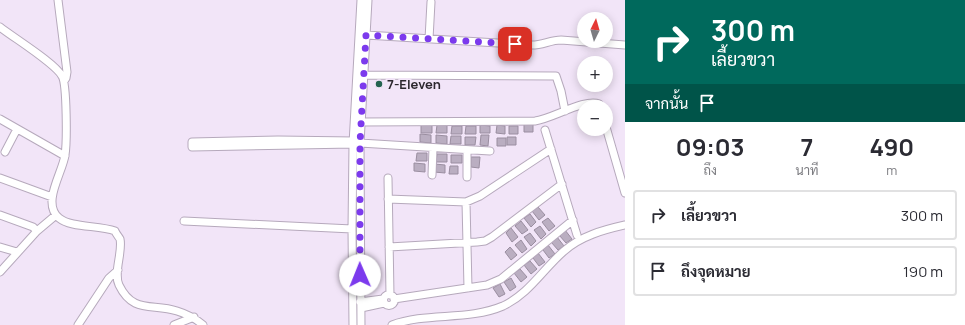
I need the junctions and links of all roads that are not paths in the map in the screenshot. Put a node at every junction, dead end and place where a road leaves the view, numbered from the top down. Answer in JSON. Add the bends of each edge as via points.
{"nodes":[{"id":1,"x":58,"y":0,"type":"edge"},
{"id":2,"x":361,"y":0,"type":"edge"},
{"id":3,"x":368,"y":0,"type":"edge"},
{"id":4,"x":432,"y":2,"type":"dead end"},
{"id":5,"x":0,"y":27,"type":"edge"},
{"id":6,"x":366,"y":35,"type":"junction"},
{"id":7,"x":429,"y":39,"type":"junction"},
{"id":8,"x":625,"y":45,"type":"edge"},
{"id":9,"x":364,"y":75,"type":"junction"},
{"id":10,"x":64,"y":81,"type":"junction"},
{"id":11,"x":577,"y":107,"type":"edge"},
{"id":12,"x":565,"y":111,"type":"junction"},
{"id":13,"x":0,"y":119,"type":"edge"},
{"id":14,"x":361,"y":122,"type":"junction"},
{"id":15,"x":17,"y":129,"type":"junction"},
{"id":16,"x":545,"y":130,"type":"dead end"},
{"id":17,"x":609,"y":136,"type":"edge"},
{"id":18,"x":356,"y":142,"type":"junction"},
{"id":19,"x":240,"y":144,"type":"junction"},
{"id":20,"x":433,"y":148,"type":"junction"},
{"id":21,"x":551,"y":148,"type":"junction"},
{"id":22,"x":467,"y":150,"type":"junction"},
{"id":23,"x":490,"y":151,"type":"dead end"},
{"id":24,"x":5,"y":152,"type":"dead end"},
{"id":25,"x":65,"y":156,"type":"junction"},
{"id":26,"x":432,"y":175,"type":"dead end"},
{"id":27,"x":467,"y":177,"type":"dead end"},
{"id":28,"x":0,"y":178,"type":"edge"},
{"id":29,"x":388,"y":178,"type":"dead end"},
{"id":30,"x":562,"y":184,"type":"junction"},
{"id":31,"x":625,"y":193,"type":"edge"},
{"id":32,"x":52,"y":197,"type":"junction"},
{"id":33,"x":388,"y":199,"type":"junction"},
{"id":34,"x":466,"y":202,"type":"junction"},
{"id":35,"x":56,"y":214,"type":"junction"},
{"id":36,"x":0,"y":215,"type":"edge"},
{"id":37,"x":573,"y":220,"type":"junction"},
{"id":38,"x":184,"y":222,"type":"dead end"},
{"id":39,"x":625,"y":225,"type":"edge"},
{"id":40,"x":352,"y":229,"type":"junction"},
{"id":41,"x":37,"y":231,"type":"junction"},
{"id":42,"x":577,"y":235,"type":"dead end"},
{"id":43,"x":466,"y":243,"type":"junction"},
{"id":44,"x":0,"y":247,"type":"edge"},
{"id":45,"x":389,"y":247,"type":"junction"},
{"id":46,"x":17,"y":252,"type":"junction"},
{"id":47,"x":118,"y":270,"type":"junction"},
{"id":48,"x":0,"y":272,"type":"edge"},
{"id":49,"x":468,"y":288,"type":"junction"},
{"id":50,"x":392,"y":297,"type":"junction"},
{"id":51,"x":361,"y":305,"type":"junction"},
{"id":52,"x":194,"y":317,"type":"junction"},
{"id":53,"x":78,"y":325,"type":"edge"},
{"id":54,"x":174,"y":325,"type":"edge"},
{"id":55,"x":203,"y":325,"type":"edge"},
{"id":56,"x":353,"y":325,"type":"edge"},
{"id":57,"x":361,"y":325,"type":"edge"},
{"id":58,"x":392,"y":325,"type":"edge"}],
"edges":[{"from":1,"to":10,"type":"street","via":[[67,72]]},
{"from":2,"to":18,"type":"street"},
{"from":3,"to":6,"type":"street"},
{"from":4,"to":7,"type":"street"},
{"from":5,"to":10,"type":"street","via":[[54,66]]},
{"from":6,"to":7,"type":"street"},
{"from":6,"to":9,"type":"street"},
{"from":7,"to":8,"type":"street","via":[[536,46],[561,40]]},
{"from":9,"to":12,"type":"street","via":[[554,76],[559,83]]},
{"from":9,"to":14,"type":"street"},
{"from":10,"to":25,"type":"street"},
{"from":11,"to":12,"type":"street"},
{"from":12,"to":14,"type":"street","via":[[536,121]]},
{"from":13,"to":15,"type":"street"},
{"from":14,"to":18,"type":"street"},
{"from":15,"to":24,"type":"street"},
{"from":15,"to":25,"type":"street"},
{"from":16,"to":21,"type":"street"},
{"from":17,"to":31,"type":"street"},
{"from":18,"to":19,"type":"street"},
{"from":18,"to":20,"type":"street"},
{"from":18,"to":40,"type":"street"},
{"from":18,"to":51,"type":"street"},
{"from":19,"to":19,"type":"street","via":[[192,147],[192,142]]},
{"from":20,"to":22,"type":"street"},
{"from":20,"to":26,"type":"street"},
{"from":21,"to":30,"type":"street"},
{"from":21,"to":34,"type":"street","via":[[480,196]]},
{"from":22,"to":23,"type":"street"},
{"from":22,"to":27,"type":"street"},
{"from":25,"to":32,"type":"street"},
{"from":28,"to":32,"type":"street"},
{"from":29,"to":33,"type":"street"},
{"from":30,"to":37,"type":"street"},
{"from":30,"to":43,"type":"street","via":[[492,237],[484,241]]},
{"from":32,"to":35,"type":"street"},
{"from":33,"to":34,"type":"street"},
{"from":33,"to":45,"type":"street"},
{"from":34,"to":43,"type":"street"},
{"from":35,"to":41,"type":"street"},
{"from":35,"to":47,"type":"street","via":[[69,224],[115,231],[120,240]]},
{"from":36,"to":41,"type":"street"},
{"from":37,"to":42,"type":"street"},
{"from":37,"to":49,"type":"street","via":[[501,279],[487,285]]},
{"from":38,"to":40,"type":"street"},
{"from":39,"to":58,"type":"street","via":[[589,236],[569,247],[526,291],[503,306],[475,314],[406,321]]},
{"from":40,"to":56,"type":"street"},
{"from":41,"to":46,"type":"street"},
{"from":43,"to":45,"type":"street"},
{"from":43,"to":49,"type":"street"},
{"from":44,"to":46,"type":"street"},
{"from":45,"to":50,"type":"street"},
{"from":46,"to":48,"type":"street"},
{"from":47,"to":52,"type":"street","via":[[118,282],[124,295],[136,304],[176,310]]},
{"from":47,"to":53,"type":"street"},
{"from":49,"to":50,"type":"street"},
{"from":50,"to":51,"type":"street","via":[[386,295],[384,301]]},
{"from":51,"to":57,"type":"street"},
{"from":52,"to":54,"type":"street"},
{"from":52,"to":55,"type":"street"}]}
